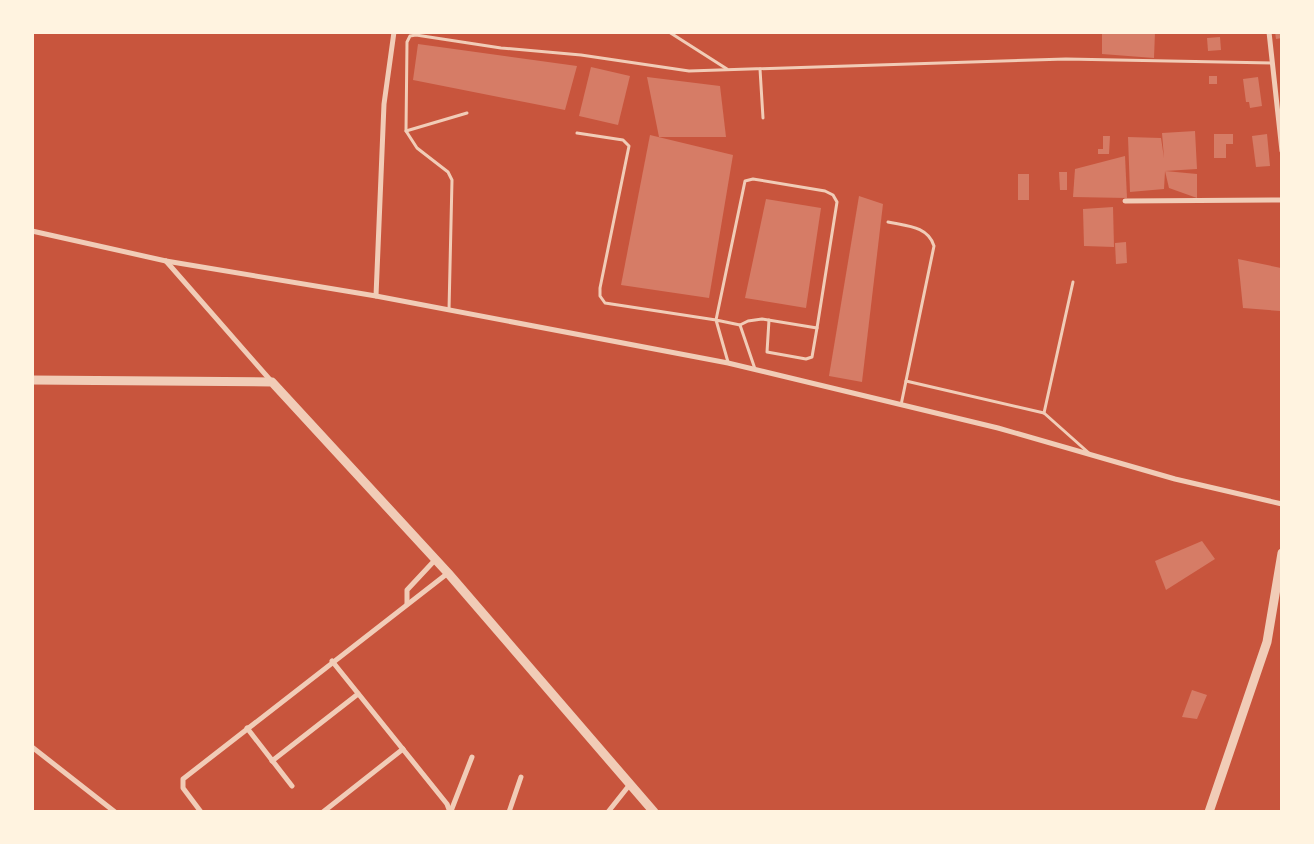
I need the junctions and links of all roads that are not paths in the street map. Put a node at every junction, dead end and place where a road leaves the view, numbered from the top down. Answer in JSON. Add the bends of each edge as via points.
{"nodes":[{"id":1,"x":394,"y":32,"type":"edge"},
{"id":2,"x":669,"y":32,"type":"edge"},
{"id":3,"x":1269,"y":32,"type":"edge"},
{"id":4,"x":1272,"y":63,"type":"junction"},
{"id":5,"x":727,"y":69,"type":"junction"},
{"id":6,"x":760,"y":69,"type":"junction"},
{"id":7,"x":1279,"y":106,"type":"edge"},
{"id":8,"x":467,"y":113,"type":"dead end"},
{"id":9,"x":763,"y":118,"type":"dead end"},
{"id":10,"x":406,"y":131,"type":"junction"},
{"id":11,"x":576,"y":133,"type":"dead end"},
{"id":12,"x":1282,"y":152,"type":"edge"},
{"id":13,"x":1282,"y":200,"type":"edge"},
{"id":14,"x":1125,"y":202,"type":"dead end"},
{"id":15,"x":888,"y":222,"type":"dead end"},
{"id":16,"x":32,"y":231,"type":"edge"},
{"id":17,"x":166,"y":261,"type":"junction"},
{"id":18,"x":1073,"y":282,"type":"dead end"},
{"id":19,"x":376,"y":296,"type":"junction"},
{"id":20,"x":449,"y":310,"type":"junction"},
{"id":21,"x":716,"y":320,"type":"junction"},
{"id":22,"x":769,"y":320,"type":"junction"},
{"id":23,"x":740,"y":325,"type":"junction"},
{"id":24,"x":816,"y":328,"type":"junction"},
{"id":25,"x":728,"y":363,"type":"junction"},
{"id":26,"x":755,"y":369,"type":"junction"},
{"id":27,"x":32,"y":380,"type":"edge"},
{"id":28,"x":906,"y":381,"type":"junction"},
{"id":29,"x":272,"y":382,"type":"junction"},
{"id":30,"x":901,"y":405,"type":"junction"},
{"id":31,"x":1044,"y":413,"type":"junction"},
{"id":32,"x":1092,"y":456,"type":"junction"},
{"id":33,"x":1282,"y":504,"type":"edge"},
{"id":34,"x":1282,"y":553,"type":"edge"},
{"id":35,"x":436,"y":560,"type":"junction"},
{"id":36,"x":448,"y":573,"type":"junction"},
{"id":37,"x":406,"y":604,"type":"junction"},
{"id":38,"x":332,"y":661,"type":"junction"},
{"id":39,"x":358,"y":694,"type":"junction"},
{"id":40,"x":247,"y":728,"type":"junction"},
{"id":41,"x":32,"y":747,"type":"edge"},
{"id":42,"x":403,"y":749,"type":"junction"},
{"id":43,"x":472,"y":758,"type":"dead end"},
{"id":44,"x":272,"y":761,"type":"junction"},
{"id":45,"x":521,"y":777,"type":"dead end"},
{"id":46,"x":631,"y":783,"type":"junction"},
{"id":47,"x":292,"y":786,"type":"dead end"},
{"id":48,"x":115,"y":812,"type":"edge"},
{"id":49,"x":201,"y":812,"type":"edge"},
{"id":50,"x":323,"y":812,"type":"edge"},
{"id":51,"x":450,"y":812,"type":"edge"},
{"id":52,"x":509,"y":812,"type":"edge"},
{"id":53,"x":608,"y":812,"type":"edge"},
{"id":54,"x":654,"y":812,"type":"edge"},
{"id":55,"x":1209,"y":812,"type":"edge"}],
"edges":[{"from":1,"to":19,"type":"street","via":[[384,104]]},
{"from":2,"to":5,"type":"lane"},
{"from":3,"to":4,"type":"street"},
{"from":4,"to":6,"type":"lane","via":[[1066,59]]},
{"from":4,"to":7,"type":"street"},
{"from":5,"to":6,"type":"lane"},
{"from":5,"to":10,"type":"lane","via":[[689,71],[416,34],[407,42]]},
{"from":6,"to":9,"type":"lane"},
{"from":7,"to":12,"type":"street"},
{"from":8,"to":10,"type":"lane"},
{"from":10,"to":20,"type":"lane","via":[[417,148],[448,172],[452,180]]},
{"from":11,"to":21,"type":"lane","via":[[623,140],[629,146],[600,296],[605,303]]},
{"from":13,"to":14,"type":"street"},
{"from":15,"to":28,"type":"lane","via":[[927,233],[934,246]]},
{"from":16,"to":17,"type":"street"},
{"from":17,"to":19,"type":"street"},
{"from":17,"to":29,"type":"street"},
{"from":18,"to":31,"type":"lane"},
{"from":19,"to":20,"type":"street"},
{"from":20,"to":25,"type":"street"},
{"from":21,"to":23,"type":"lane"},
{"from":21,"to":24,"type":"lane","via":[[743,187],[745,181],[753,179],[825,191],[838,202]]},
{"from":21,"to":25,"type":"lane"},
{"from":22,"to":23,"type":"lane","via":[[748,321]]},
{"from":22,"to":24,"type":"lane"},
{"from":22,"to":24,"type":"lane","via":[[767,352],[806,359],[812,357]]},
{"from":23,"to":26,"type":"lane"},
{"from":25,"to":26,"type":"street"},
{"from":26,"to":30,"type":"street"},
{"from":27,"to":29,"type":"street"},
{"from":28,"to":30,"type":"lane"},
{"from":28,"to":31,"type":"lane"},
{"from":29,"to":35,"type":"street"},
{"from":30,"to":32,"type":"street","via":[[998,428]]},
{"from":31,"to":32,"type":"lane"},
{"from":32,"to":33,"type":"street"},
{"from":34,"to":55,"type":"street","via":[[1266,642]]},
{"from":35,"to":36,"type":"street"},
{"from":35,"to":37,"type":"street","via":[[406,590]]},
{"from":36,"to":37,"type":"street"},
{"from":36,"to":46,"type":"street"},
{"from":37,"to":38,"type":"street"},
{"from":38,"to":39,"type":"street"},
{"from":38,"to":40,"type":"street"},
{"from":39,"to":42,"type":"street"},
{"from":39,"to":44,"type":"street"},
{"from":40,"to":44,"type":"street"},
{"from":40,"to":49,"type":"street","via":[[181,782]]},
{"from":41,"to":48,"type":"street"},
{"from":42,"to":50,"type":"street"},
{"from":42,"to":51,"type":"street","via":[[448,804]]},
{"from":43,"to":51,"type":"street"},
{"from":44,"to":47,"type":"street"},
{"from":45,"to":52,"type":"street"},
{"from":46,"to":53,"type":"street"},
{"from":46,"to":54,"type":"street"}]}
